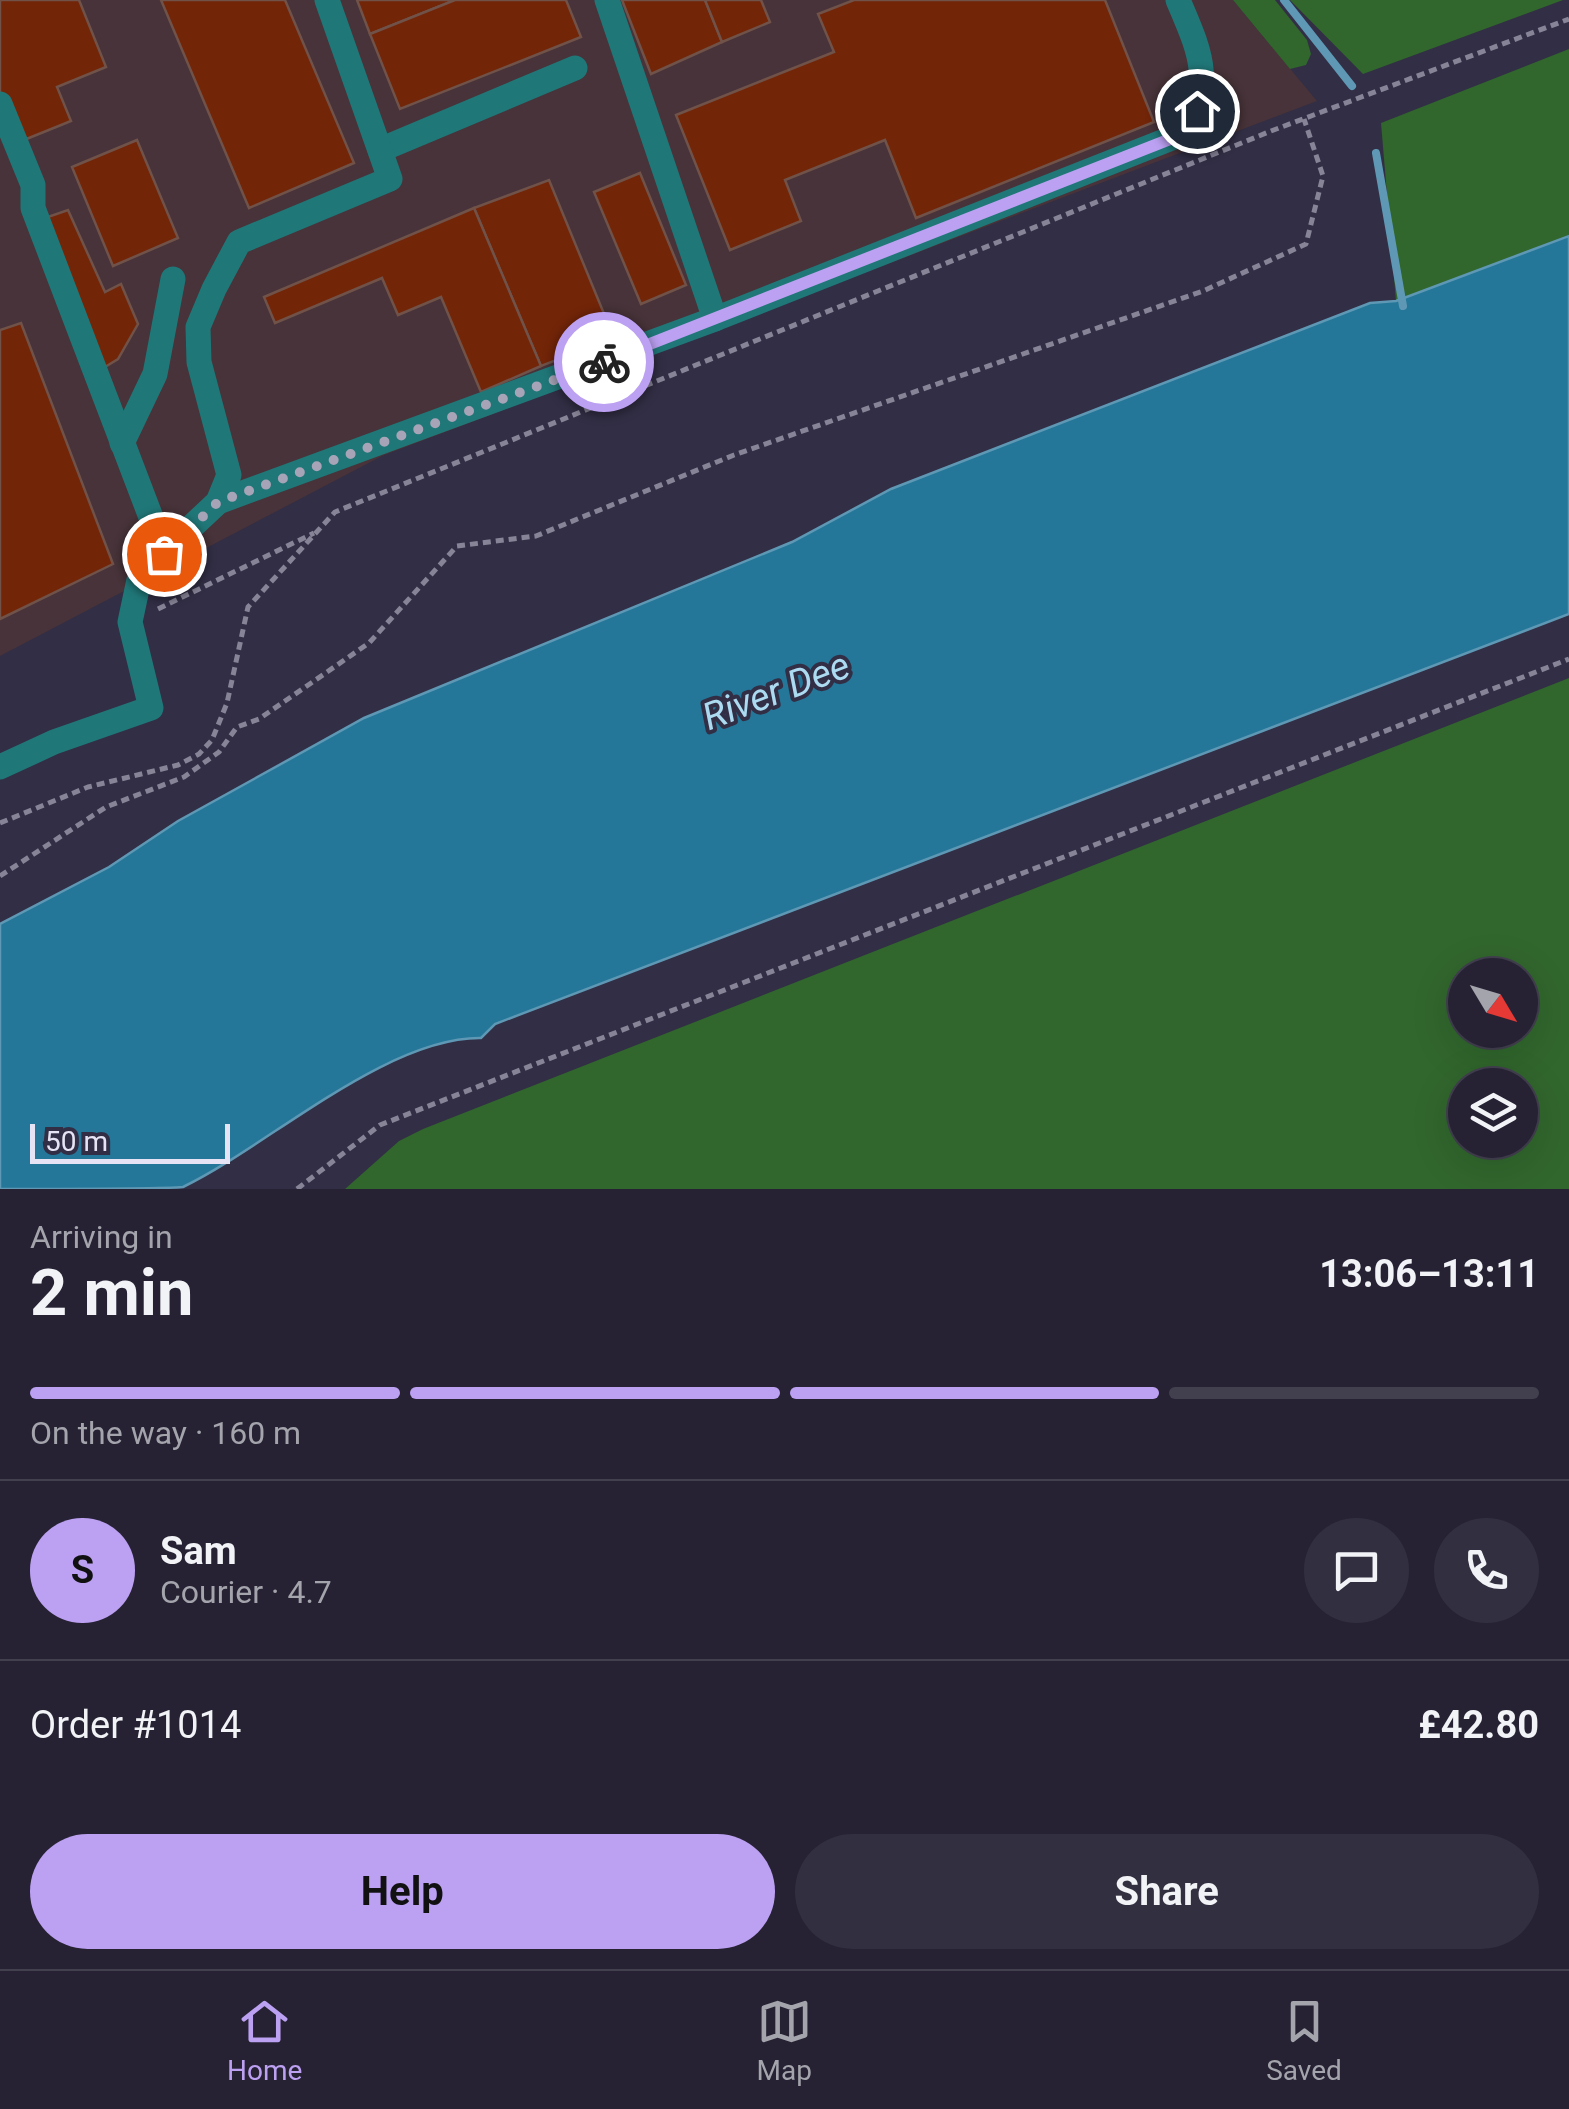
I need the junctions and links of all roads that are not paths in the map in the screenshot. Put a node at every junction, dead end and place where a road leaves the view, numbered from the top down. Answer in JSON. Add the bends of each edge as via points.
{"nodes":[{"id":1,"x":327,"y":0,"type":"edge"},
{"id":2,"x":607,"y":0,"type":"edge"},
{"id":3,"x":1178,"y":0,"type":"edge"},
{"id":4,"x":575,"y":68,"type":"dead end"},
{"id":5,"x":0,"y":104,"type":"edge"},
{"id":6,"x":380,"y":150,"type":"junction"},
{"id":7,"x":173,"y":279,"type":"dead end"},
{"id":8,"x":716,"y":319,"type":"junction"},
{"id":9,"x":122,"y":442,"type":"junction"},
{"id":10,"x":218,"y":502,"type":"junction"},
{"id":11,"x":164,"y":554,"type":"junction"},
{"id":12,"x":3,"y":758,"type":"edge"}],
"edges":[{"from":1,"to":6,"type":"street"},
{"from":2,"to":8,"type":"street"},
{"from":3,"to":8,"type":"street","via":[[1203,78],[1197,111],[1178,136]]},
{"from":4,"to":6,"type":"street"},
{"from":5,"to":9,"type":"street"},
{"from":6,"to":10,"type":"street","via":[[390,179],[240,242],[214,289],[198,327],[199,362],[229,475]]},
{"from":7,"to":9,"type":"street","via":[[155,374]]},
{"from":8,"to":10,"type":"street"},
{"from":9,"to":11,"type":"street"},
{"from":10,"to":11,"type":"street"},
{"from":11,"to":12,"type":"street","via":[[140,575],[130,622],[152,708]]}]}
